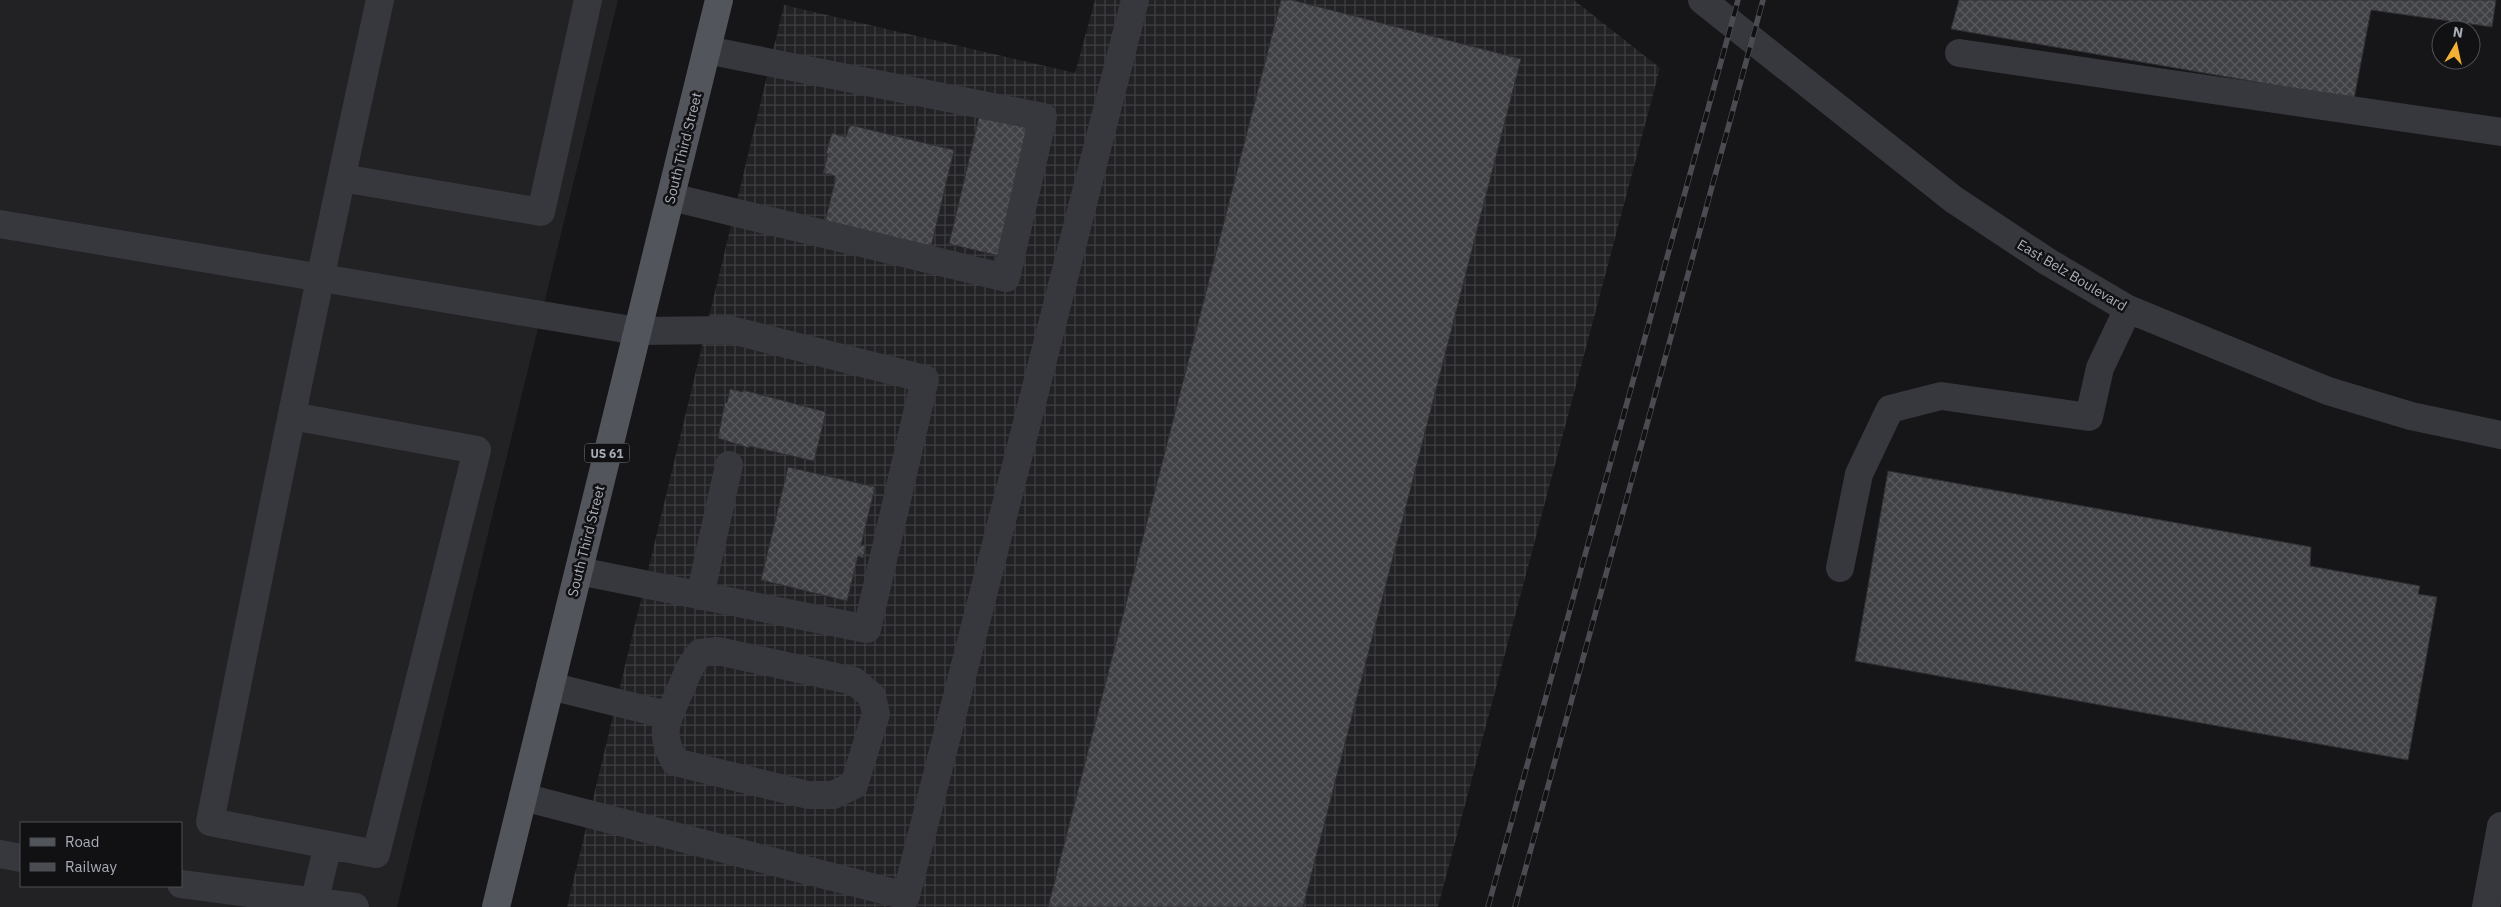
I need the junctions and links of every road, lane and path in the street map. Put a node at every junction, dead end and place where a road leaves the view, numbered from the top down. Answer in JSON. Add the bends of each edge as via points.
{"nodes":[{"id":1,"x":380,"y":0,"type":"edge"},
{"id":2,"x":588,"y":0,"type":"edge"},
{"id":3,"x":719,"y":0,"type":"edge"},
{"id":4,"x":1134,"y":0,"type":"edge"},
{"id":5,"x":1702,"y":0,"type":"edge"},
{"id":6,"x":707,"y":50,"type":"junction"},
{"id":7,"x":1959,"y":53,"type":"dead end"},
{"id":8,"x":2501,"y":132,"type":"edge"},
{"id":9,"x":342,"y":178,"type":"junction"},
{"id":10,"x":671,"y":197,"type":"junction"},
{"id":11,"x":0,"y":224,"type":"edge"},
{"id":12,"x":320,"y":278,"type":"junction"},
{"id":13,"x":2128,"y":309,"type":"junction"},
{"id":14,"x":637,"y":331,"type":"junction"},
{"id":15,"x":292,"y":416,"type":"junction"},
{"id":16,"x":2501,"y":435,"type":"edge"},
{"id":17,"x":729,"y":465,"type":"dead end"},
{"id":18,"x":1840,"y":568,"type":"dead end"},
{"id":19,"x":579,"y":571,"type":"junction"},
{"id":20,"x":700,"y":596,"type":"junction"},
{"id":21,"x":550,"y":686,"type":"junction"},
{"id":22,"x":667,"y":715,"type":"junction"},
{"id":23,"x":523,"y":797,"type":"junction"},
{"id":24,"x":2501,"y":826,"type":"edge"},
{"id":25,"x":328,"y":844,"type":"junction"},
{"id":26,"x":0,"y":854,"type":"edge"},
{"id":27,"x":20,"y":858,"type":"edge"},
{"id":28,"x":182,"y":884,"type":"edge"},
{"id":29,"x":905,"y":902,"type":"edge"},
{"id":30,"x":314,"y":904,"type":"edge"},
{"id":31,"x":355,"y":907,"type":"edge"},
{"id":32,"x":496,"y":907,"type":"edge"},
{"id":33,"x":2486,"y":907,"type":"edge"}],
"edges":[{"from":1,"to":9,"type":"street"},
{"from":2,"to":9,"type":"street","via":[[541,212]]},
{"from":3,"to":6,"type":"main road","name":"South Third Street","number":"US 61"},
{"from":4,"to":29,"type":"street"},
{"from":5,"to":13,"type":"street","name":"East Belz Boulevard","via":[[1953,199],[2048,262]]},
{"from":6,"to":10,"type":"main road","name":"South Third Street","number":"US 61"},
{"from":6,"to":10,"type":"street","via":[[1043,117],[1006,278]]},
{"from":7,"to":8,"type":"street"},
{"from":9,"to":12,"type":"street"},
{"from":10,"to":14,"type":"main road","name":"South Third Street","number":"US 61"},
{"from":11,"to":12,"type":"street"},
{"from":12,"to":14,"type":"street"},
{"from":12,"to":15,"type":"street"},
{"from":13,"to":16,"type":"street","name":"East Belz Boulevard","via":[[2328,390],[2411,416]]},
{"from":13,"to":18,"type":"street","via":[[2100,368],[2088,417],[1941,396],[1890,409],[1858,474]]},
{"from":14,"to":19,"type":"main road","name":"South Third Street","number":"US 61"},
{"from":14,"to":20,"type":"street","via":[[731,330],[925,379],[867,629]]},
{"from":15,"to":25,"type":"street","via":[[210,822]]},
{"from":15,"to":25,"type":"street","via":[[477,450],[376,854]]},
{"from":17,"to":20,"type":"street"},
{"from":19,"to":20,"type":"street"},
{"from":19,"to":21,"type":"main road","name":"South Third Street","number":"US 61"},
{"from":21,"to":22,"type":"street"},
{"from":21,"to":23,"type":"main road","name":"South Third Street","number":"US 61"},
{"from":22,"to":22,"type":"street","via":[[666,746],[675,762],[808,795],[833,795],[854,785],[876,714],[872,696],[854,681],[718,651],[700,654],[687,670]]},
{"from":23,"to":29,"type":"street"},
{"from":23,"to":32,"type":"main road","name":"South Third Street","number":"US 61"},
{"from":24,"to":33,"type":"street"},
{"from":25,"to":30,"type":"street"},
{"from":26,"to":27,"type":"street"},
{"from":28,"to":30,"type":"street"},
{"from":30,"to":31,"type":"street"}]}
